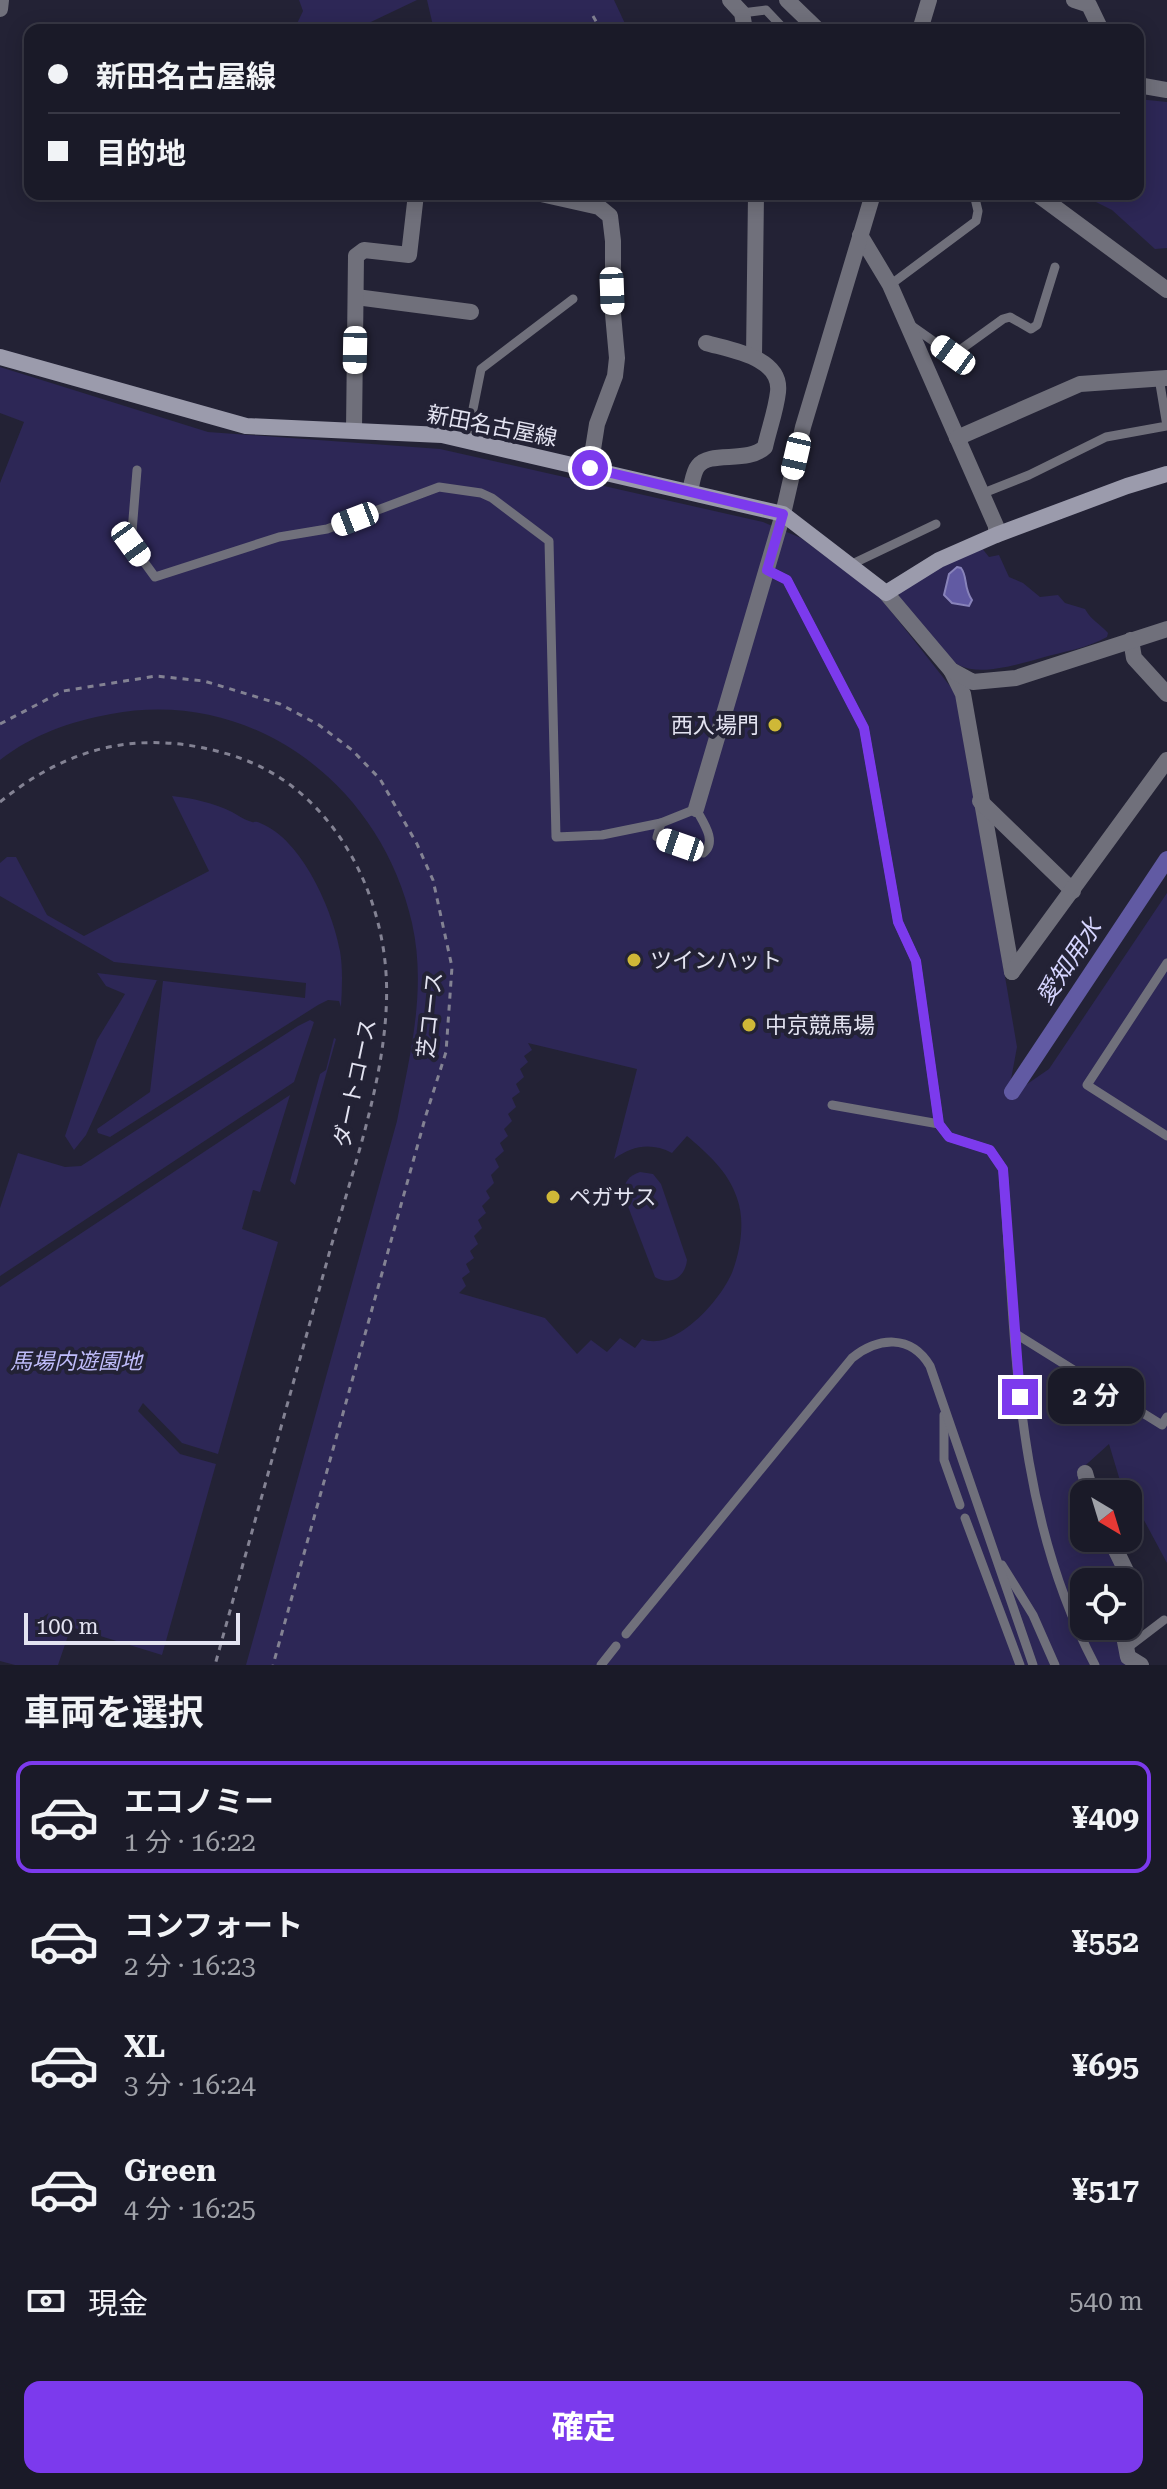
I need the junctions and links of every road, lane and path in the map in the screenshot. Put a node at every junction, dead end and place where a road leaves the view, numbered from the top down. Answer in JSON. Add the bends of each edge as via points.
{"nodes":[{"id":1,"x":1,"y":0,"type":"edge"},
{"id":2,"x":730,"y":0,"type":"edge"},
{"id":3,"x":787,"y":0,"type":"edge"},
{"id":4,"x":929,"y":0,"type":"edge"},
{"id":5,"x":1087,"y":2,"type":"edge"},
{"id":6,"x":0,"y":9,"type":"edge"},
{"id":7,"x":593,"y":16,"type":"dead end"},
{"id":8,"x":744,"y":22,"type":"edge"},
{"id":9,"x":598,"y":24,"type":"edge"},
{"id":10,"x":779,"y":24,"type":"edge"},
{"id":11,"x":812,"y":24,"type":"edge"},
{"id":12,"x":922,"y":24,"type":"edge"},
{"id":13,"x":1098,"y":24,"type":"edge"},
{"id":14,"x":1144,"y":86,"type":"edge"},
{"id":15,"x":1167,"y":90,"type":"edge"},
{"id":16,"x":415,"y":200,"type":"edge"},
{"id":17,"x":568,"y":200,"type":"edge"},
{"id":18,"x":756,"y":200,"type":"edge"},
{"id":19,"x":871,"y":200,"type":"edge"},
{"id":20,"x":975,"y":200,"type":"edge"},
{"id":21,"x":1045,"y":200,"type":"edge"},
{"id":22,"x":860,"y":235,"type":"junction"},
{"id":23,"x":1055,"y":267,"type":"dead end"},
{"id":24,"x":890,"y":285,"type":"junction"},
{"id":25,"x":1167,"y":290,"type":"edge"},
{"id":26,"x":356,"y":297,"type":"junction"},
{"id":27,"x":573,"y":299,"type":"dead end"},
{"id":28,"x":471,"y":312,"type":"dead end"},
{"id":29,"x":906,"y":322,"type":"junction"},
{"id":30,"x":706,"y":343,"type":"dead end"},
{"id":31,"x":0,"y":357,"type":"edge"},
{"id":32,"x":754,"y":357,"type":"junction"},
{"id":33,"x":1163,"y":378,"type":"edge"},
{"id":34,"x":354,"y":430,"type":"junction"},
{"id":35,"x":957,"y":438,"type":"junction"},
{"id":36,"x":467,"y":439,"type":"junction"},
{"id":37,"x":590,"y":468,"type":"junction"},
{"id":38,"x":137,"y":470,"type":"dead end"},
{"id":39,"x":1167,"y":474,"type":"edge"},
{"id":40,"x":690,"y":491,"type":"junction"},
{"id":41,"x":981,"y":494,"type":"junction"},
{"id":42,"x":783,"y":514,"type":"junction"},
{"id":43,"x":936,"y":524,"type":"dead end"},
{"id":44,"x":996,"y":535,"type":"junction"},
{"id":45,"x":850,"y":565,"type":"junction"},
{"id":46,"x":767,"y":570,"type":"junction"},
{"id":47,"x":886,"y":593,"type":"junction"},
{"id":48,"x":1167,"y":629,"type":"edge"},
{"id":49,"x":1131,"y":640,"type":"junction"},
{"id":50,"x":951,"y":670,"type":"junction"},
{"id":51,"x":1167,"y":694,"type":"edge"},
{"id":52,"x":0,"y":724,"type":"edge"},
{"id":53,"x":1167,"y":760,"type":"edge"},
{"id":54,"x":980,"y":801,"type":"junction"},
{"id":55,"x":0,"y":802,"type":"edge"},
{"id":56,"x":696,"y":809,"type":"junction"},
{"id":57,"x":661,"y":823,"type":"junction"},
{"id":58,"x":1073,"y":891,"type":"junction"},
{"id":59,"x":1167,"y":963,"type":"edge"},
{"id":60,"x":832,"y":1105,"type":"dead end"},
{"id":61,"x":939,"y":1124,"type":"junction"},
{"id":62,"x":1167,"y":1136,"type":"edge"},
{"id":63,"x":1016,"y":1334,"type":"junction"},
{"id":64,"x":944,"y":1407,"type":"junction"},
{"id":65,"x":1167,"y":1417,"type":"edge"},
{"id":66,"x":1085,"y":1473,"type":"dead end"},
{"id":67,"x":1087,"y":1480,"type":"edge"},
{"id":68,"x":960,"y":1505,"type":"dead end"},
{"id":69,"x":965,"y":1518,"type":"dead end"},
{"id":70,"x":992,"y":1548,"type":"junction"},
{"id":71,"x":1164,"y":1620,"type":"dead end"},
{"id":72,"x":626,"y":1634,"type":"dead end"},
{"id":73,"x":1124,"y":1640,"type":"edge"},
{"id":74,"x":616,"y":1646,"type":"dead end"},
{"id":75,"x":1126,"y":1649,"type":"junction"},
{"id":76,"x":215,"y":1665,"type":"edge"},
{"id":77,"x":273,"y":1665,"type":"edge"},
{"id":78,"x":601,"y":1665,"type":"edge"},
{"id":79,"x":1020,"y":1665,"type":"edge"},
{"id":80,"x":1033,"y":1665,"type":"edge"},
{"id":81,"x":1055,"y":1665,"type":"edge"},
{"id":82,"x":1095,"y":1665,"type":"edge"},
{"id":83,"x":1141,"y":1665,"type":"edge"}],
"edges":[{"from":1,"to":6,"type":"street"},
{"from":2,"to":8,"type":"street"},
{"from":3,"to":11,"type":"street"},
{"from":4,"to":12,"type":"street"},
{"from":5,"to":13,"type":"street"},
{"from":7,"to":9,"type":"path"},
{"from":8,"to":10,"type":"lane","via":[[766,10]]},
{"from":14,"to":15,"type":"street"},
{"from":16,"to":26,"type":"street","via":[[409,255],[359,252]]},
{"from":17,"to":37,"type":"street","via":[[599,207],[610,216],[613,241],[617,358]]},
{"from":18,"to":32,"type":"street"},
{"from":19,"to":22,"type":"street"},
{"from":20,"to":24,"type":"lane","via":[[976,221]]},
{"from":21,"to":25,"type":"street"},
{"from":22,"to":24,"type":"street"},
{"from":22,"to":42,"type":"street"},
{"from":23,"to":29,"type":"lane","via":[[1037,325],[1031,329],[1010,317],[1003,319],[953,355]]},
{"from":24,"to":29,"type":"street"},
{"from":26,"to":28,"type":"street"},
{"from":26,"to":34,"type":"street"},
{"from":27,"to":36,"type":"lane","via":[[481,369]]},
{"from":29,"to":35,"type":"street"},
{"from":30,"to":32,"type":"street"},
{"from":31,"to":34,"type":"main road","name":"新田名古屋線","via":[[246,426]]},
{"from":32,"to":40,"type":"street","via":[[767,365],[779,391],[765,447],[752,455],[705,462],[697,467]]},
{"from":33,"to":35,"type":"street","via":[[1080,384]]},
{"from":33,"to":41,"type":"lane","via":[[1167,426],[1106,437]]},
{"from":34,"to":36,"type":"main road","name":"新田名古屋線"},
{"from":35,"to":41,"type":"street"},
{"from":36,"to":37,"type":"main road","name":"新田名古屋線"},
{"from":37,"to":40,"type":"main road","name":"新田名古屋線"},
{"from":38,"to":57,"type":"lane","via":[[131,544],[155,577],[279,537],[327,529],[439,487],[492,498],[549,541],[556,837],[602,835]]},
{"from":39,"to":44,"type":"main road"},
{"from":40,"to":42,"type":"main road","name":"新田名古屋線"},
{"from":41,"to":44,"type":"street"},
{"from":42,"to":45,"type":"main road","name":"新田名古屋線"},
{"from":42,"to":46,"type":"street"},
{"from":43,"to":45,"type":"lane"},
{"from":44,"to":47,"type":"main road","via":[[939,560]]},
{"from":45,"to":47,"type":"main road","name":"新田名古屋線"},
{"from":46,"to":56,"type":"street"},
{"from":46,"to":61,"type":"lane","via":[[787,580],[864,728],[898,922],[916,961]]},
{"from":47,"to":50,"type":"street"},
{"from":48,"to":49,"type":"street"},
{"from":49,"to":50,"type":"street","via":[[1016,678],[973,682]]},
{"from":49,"to":51,"type":"street","via":[[1134,658]]},
{"from":50,"to":54,"type":"street","via":[[963,694]]},
{"from":52,"to":77,"type":"path","name":"芝コース","via":[[63,691],[156,676],[204,681],[280,704],[319,725],[380,779],[433,880],[452,967],[446,1052]]},
{"from":53,"to":58,"type":"street"},
{"from":54,"to":58,"type":"street"},
{"from":54,"to":58,"type":"street","via":[[1012,972]]},
{"from":55,"to":76,"type":"path","name":"ダートコース","via":[[37,774],[77,755],[167,741],[206,747],[273,774],[300,794],[327,820],[373,898],[383,939],[386,1019],[371,1102]]},
{"from":56,"to":57,"type":"lane"},
{"from":56,"to":57,"type":"lane","via":[[711,845],[703,853],[657,837]]},
{"from":59,"to":62,"type":"lane","via":[[1087,1085]]},
{"from":60,"to":61,"type":"lane"},
{"from":61,"to":63,"type":"lane","via":[[949,1137],[990,1150],[1003,1169]]},
{"from":63,"to":65,"type":"lane","via":[[1162,1425]]},
{"from":63,"to":82,"type":"lane","via":[[1024,1439],[1037,1512],[1054,1569]]},
{"from":64,"to":68,"type":"lane","via":[[944,1460]]},
{"from":64,"to":70,"type":"lane"},
{"from":64,"to":72,"type":"lane","via":[[924,1356],[904,1344],[877,1342],[865,1347]]},
{"from":66,"to":67,"type":"street"},
{"from":69,"to":79,"type":"lane"},
{"from":70,"to":80,"type":"lane"},
{"from":70,"to":81,"type":"lane","via":[[1033,1615]]},
{"from":71,"to":75,"type":"lane"},
{"from":73,"to":75,"type":"street"},
{"from":74,"to":78,"type":"lane"},
{"from":75,"to":83,"type":"street","via":[[1128,1657]]}]}
